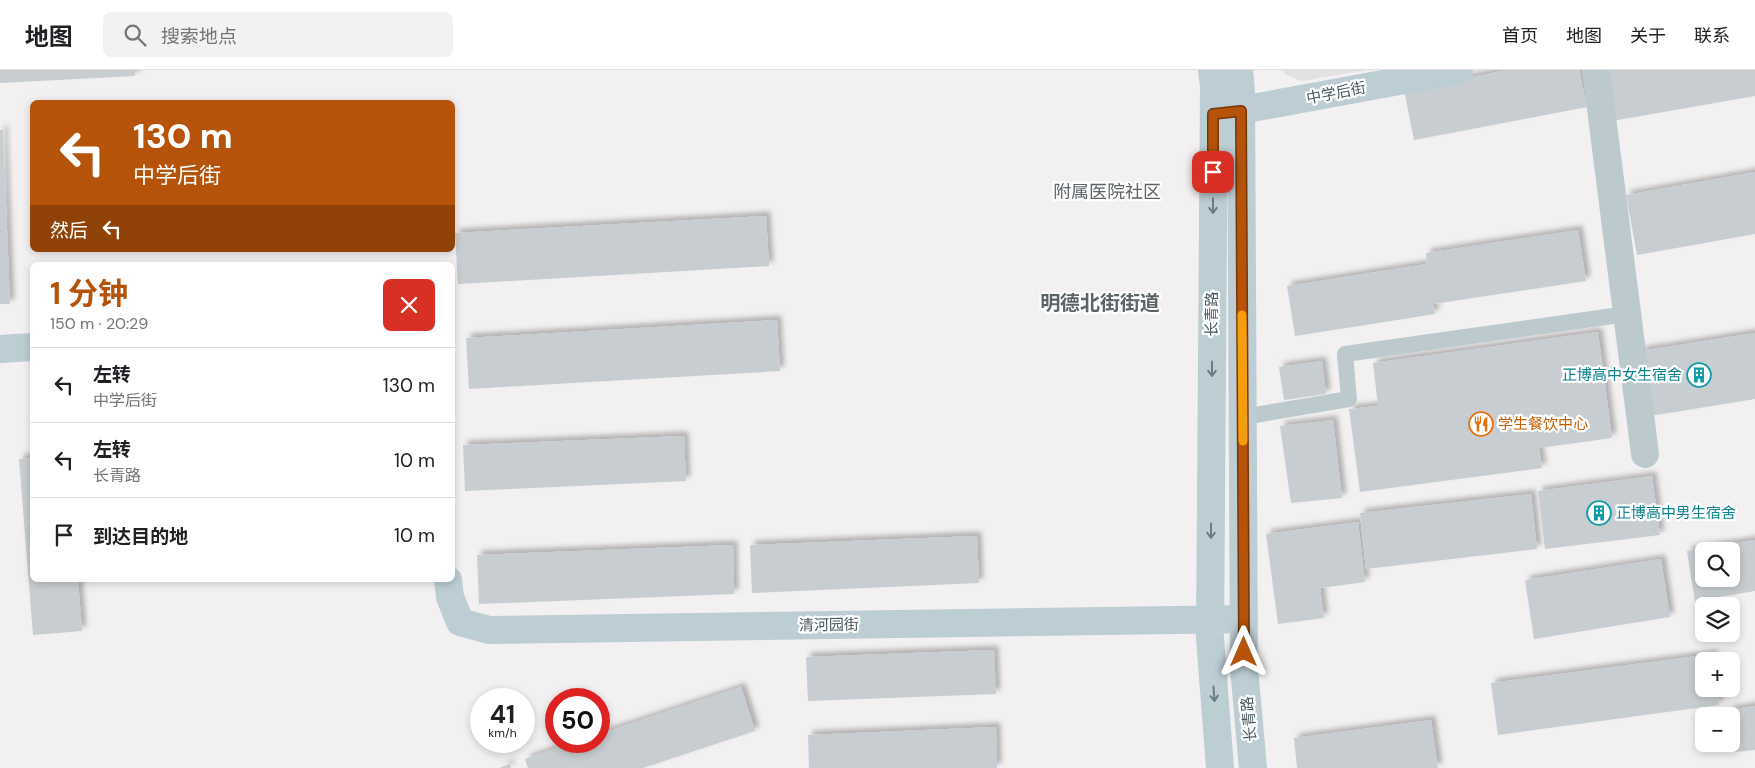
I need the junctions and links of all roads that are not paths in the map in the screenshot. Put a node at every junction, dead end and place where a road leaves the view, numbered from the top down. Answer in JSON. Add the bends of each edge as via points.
{"nodes":[{"id":1,"x":1212,"y":70,"type":"edge"},
{"id":2,"x":1239,"y":70,"type":"edge"},
{"id":3,"x":1459,"y":70,"type":"edge"},
{"id":4,"x":1596,"y":70,"type":"edge"},
{"id":5,"x":1241,"y":111,"type":"junction"},
{"id":6,"x":1213,"y":114,"type":"junction"},
{"id":7,"x":1627,"y":314,"type":"junction"},
{"id":8,"x":30,"y":347,"type":"edge"},
{"id":9,"x":0,"y":349,"type":"edge"},
{"id":10,"x":1243,"y":417,"type":"junction"},
{"id":11,"x":1645,"y":454,"type":"dead end"},
{"id":12,"x":448,"y":582,"type":"edge"},
{"id":13,"x":1244,"y":618,"type":"junction"},
{"id":14,"x":1210,"y":619,"type":"junction"},
{"id":15,"x":1220,"y":768,"type":"edge"},
{"id":16,"x":1253,"y":768,"type":"edge"}],
"edges":[{"from":1,"to":6,"type":"main road","name":"长青路"},
{"from":2,"to":5,"type":"main road","name":"长青路"},
{"from":3,"to":5,"type":"main road","name":"中学后街"},
{"from":4,"to":7,"type":"street"},
{"from":5,"to":6,"type":"main road","name":"中学后街"},
{"from":5,"to":10,"type":"main road","name":"长青路"},
{"from":6,"to":14,"type":"main road","name":"长青路","one_way":true},
{"from":7,"to":10,"type":"lane","via":[[1345,354],[1349,399]]},
{"from":7,"to":11,"type":"street"},
{"from":8,"to":9,"type":"main road"},
{"from":10,"to":13,"type":"main road","name":"长青路"},
{"from":12,"to":14,"type":"main road","name":"清河园街","via":[[450,597],[460,622],[489,630]]},
{"from":13,"to":14,"type":"main road","name":"清河园街"},
{"from":13,"to":16,"type":"main road","name":"长青路","via":[[1244,668]]},
{"from":14,"to":15,"type":"main road","name":"长青路","one_way":true}]}
